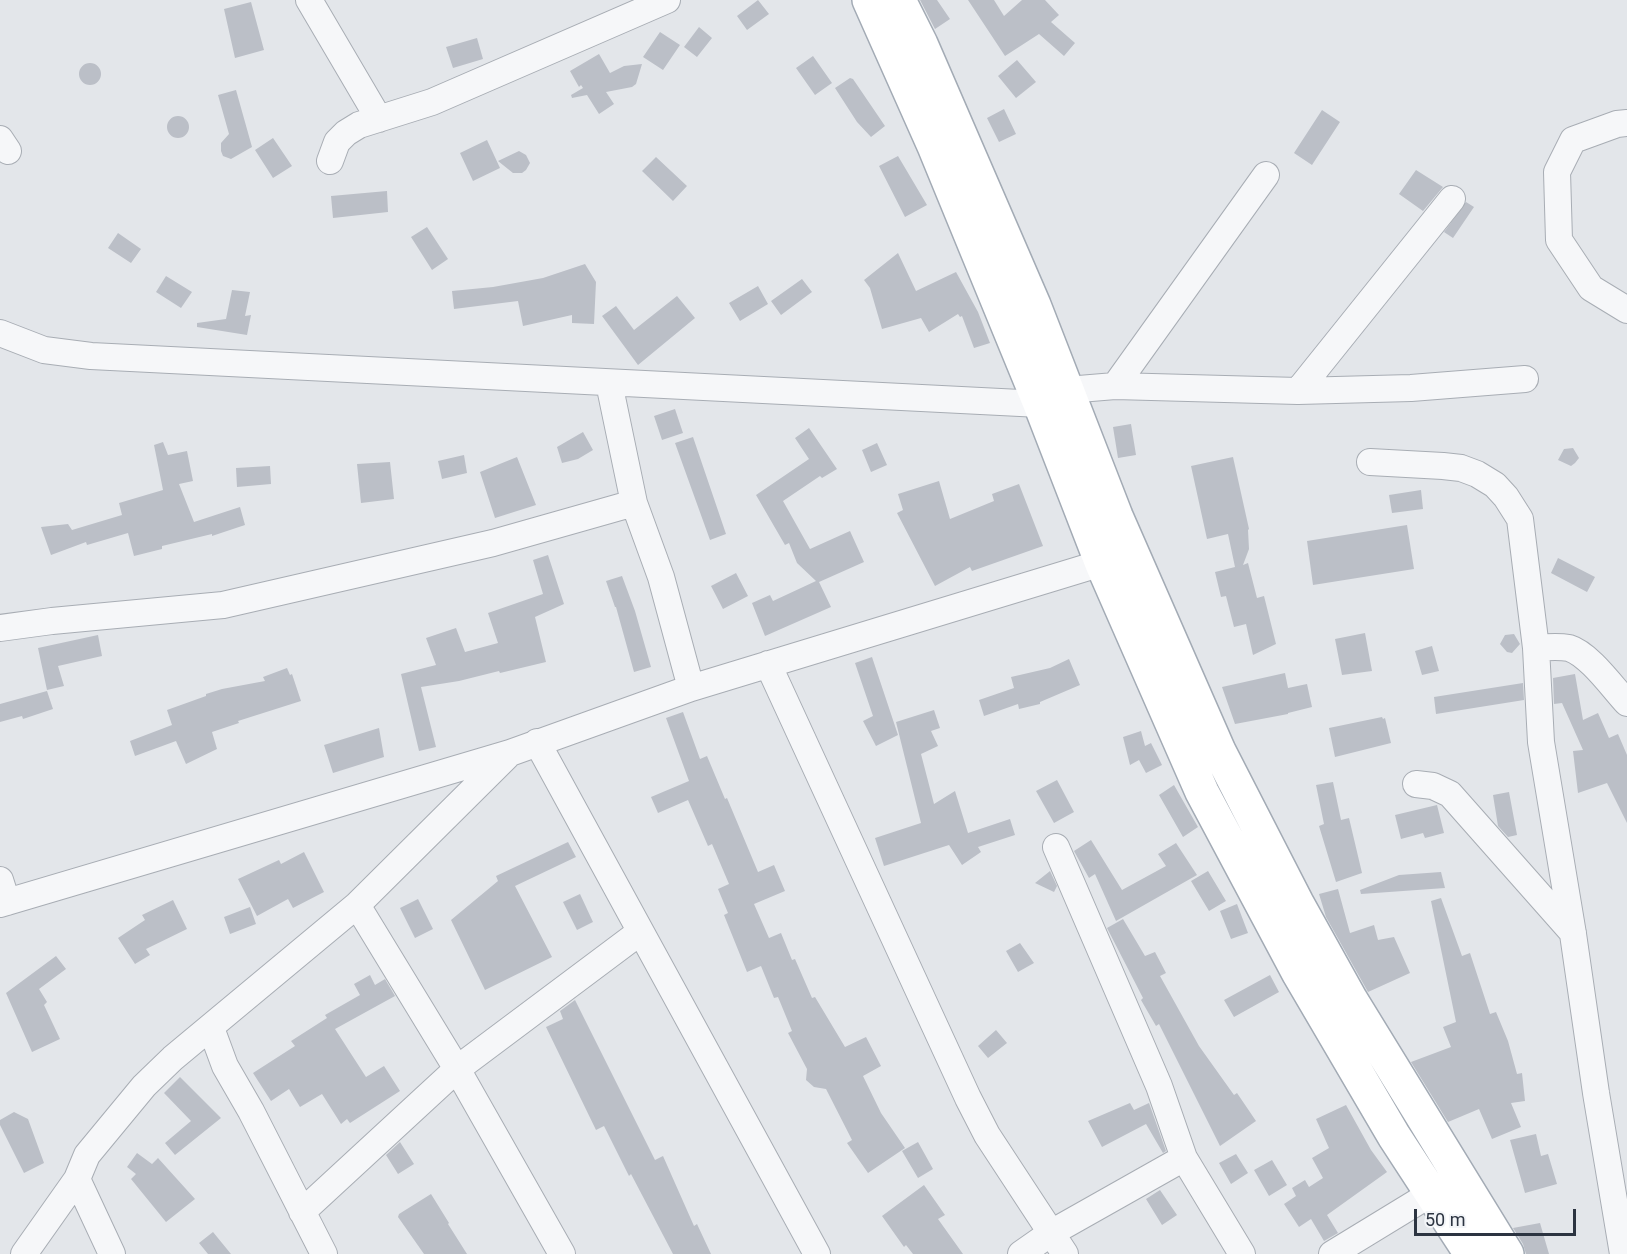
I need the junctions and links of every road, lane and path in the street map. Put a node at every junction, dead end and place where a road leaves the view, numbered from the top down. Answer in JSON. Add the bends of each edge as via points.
{"nodes":[{"id":1,"x":309,"y":0,"type":"edge"},
{"id":2,"x":667,"y":0,"type":"edge"},
{"id":3,"x":869,"y":0,"type":"edge"},
{"id":4,"x":899,"y":0,"type":"edge"},
{"id":5,"x":379,"y":118,"type":"junction"},
{"id":6,"x":1627,"y":123,"type":"edge"},
{"id":7,"x":330,"y":161,"type":"dead end"},
{"id":8,"x":1266,"y":176,"type":"dead end"},
{"id":9,"x":1452,"y":199,"type":"dead end"},
{"id":10,"x":1627,"y":310,"type":"edge"},
{"id":11,"x":1,"y":334,"type":"edge"},
{"id":12,"x":1525,"y":379,"type":"dead end"},
{"id":13,"x":609,"y":383,"type":"junction"},
{"id":14,"x":1116,"y":386,"type":"junction"},
{"id":15,"x":1298,"y":391,"type":"junction"},
{"id":16,"x":1054,"y":397,"type":"junction"},
{"id":17,"x":1370,"y":462,"type":"dead end"},
{"id":18,"x":634,"y":503,"type":"junction"},
{"id":19,"x":1132,"y":553,"type":"junction"},
{"id":20,"x":1102,"y":564,"type":"junction"},
{"id":21,"x":0,"y":628,"type":"edge"},
{"id":22,"x":1536,"y":648,"type":"junction"},
{"id":23,"x":768,"y":664,"type":"junction"},
{"id":24,"x":691,"y":688,"type":"junction"},
{"id":25,"x":1627,"y":703,"type":"edge"},
{"id":26,"x":537,"y":742,"type":"junction"},
{"id":27,"x":510,"y":753,"type":"junction"},
{"id":28,"x":1416,"y":783,"type":"dead end"},
{"id":29,"x":1056,"y":847,"type":"dead end"},
{"id":30,"x":2,"y":895,"type":"edge"},
{"id":31,"x":357,"y":905,"type":"junction"},
{"id":32,"x":640,"y":932,"type":"junction"},
{"id":33,"x":1573,"y":933,"type":"junction"},
{"id":34,"x":211,"y":1028,"type":"junction"},
{"id":35,"x":457,"y":1069,"type":"junction"},
{"id":36,"x":1184,"y":1158,"type":"junction"},
{"id":37,"x":77,"y":1179,"type":"junction"},
{"id":38,"x":1432,"y":1193,"type":"junction"},
{"id":39,"x":302,"y":1212,"type":"junction"},
{"id":40,"x":1051,"y":1233,"type":"junction"},
{"id":41,"x":1624,"y":1244,"type":"edge"},
{"id":42,"x":24,"y":1254,"type":"edge"},
{"id":43,"x":112,"y":1254,"type":"edge"},
{"id":44,"x":324,"y":1254,"type":"edge"},
{"id":45,"x":562,"y":1254,"type":"edge"},
{"id":46,"x":817,"y":1254,"type":"edge"},
{"id":47,"x":1021,"y":1254,"type":"edge"},
{"id":48,"x":1065,"y":1254,"type":"edge"},
{"id":49,"x":1242,"y":1254,"type":"edge"},
{"id":50,"x":1332,"y":1254,"type":"edge"},
{"id":51,"x":1471,"y":1254,"type":"edge"},
{"id":52,"x":1507,"y":1254,"type":"edge"}],
"edges":[{"from":1,"to":5,"type":"street"},
{"from":2,"to":5,"type":"street","via":[[432,102]]},
{"from":3,"to":16,"type":"main road"},
{"from":4,"to":16,"type":"main road","via":[[1034,305]]},
{"from":5,"to":7,"type":"street","via":[[346,133],[337,142]]},
{"from":6,"to":10,"type":"street","via":[[1573,140],[1557,172],[1559,240],[1591,288]]},
{"from":8,"to":14,"type":"street"},
{"from":9,"to":15,"type":"street"},
{"from":11,"to":13,"type":"street","via":[[44,350],[91,356]]},
{"from":12,"to":15,"type":"street"},
{"from":13,"to":16,"type":"street"},
{"from":13,"to":18,"type":"street"},
{"from":14,"to":15,"type":"street"},
{"from":14,"to":16,"type":"street"},
{"from":16,"to":19,"type":"main road"},
{"from":16,"to":20,"type":"main road"},
{"from":17,"to":22,"type":"street","via":[[1461,468],[1495,485],[1506,497],[1520,519]]},
{"from":18,"to":21,"type":"street","via":[[493,543],[223,605]]},
{"from":18,"to":24,"type":"street","via":[[661,577]]},
{"from":19,"to":20,"type":"street"},
{"from":19,"to":52,"type":"main road","via":[[1219,751],[1297,903],[1351,1000]]},
{"from":20,"to":23,"type":"street"},
{"from":20,"to":38,"type":"main road","via":[[1207,803],[1299,974]]},
{"from":22,"to":25,"type":"street","via":[[1570,649],[1584,656]]},
{"from":22,"to":33,"type":"street","via":[[1541,742]]},
{"from":23,"to":24,"type":"street"},
{"from":23,"to":40,"type":"street","via":[[968,1098],[987,1135]]},
{"from":24,"to":26,"type":"street"},
{"from":26,"to":27,"type":"street"},
{"from":26,"to":32,"type":"street"},
{"from":27,"to":30,"type":"street"},
{"from":27,"to":31,"type":"street"},
{"from":28,"to":33,"type":"street","via":[[1450,794]]},
{"from":29,"to":36,"type":"street","via":[[1159,1086]]},
{"from":31,"to":34,"type":"street"},
{"from":31,"to":35,"type":"street"},
{"from":32,"to":35,"type":"street"},
{"from":32,"to":46,"type":"street"},
{"from":33,"to":41,"type":"street","via":[[1596,1093]]},
{"from":34,"to":37,"type":"street","via":[[144,1086],[87,1155]]},
{"from":34,"to":39,"type":"street","via":[[225,1066]]},
{"from":35,"to":39,"type":"street"},
{"from":35,"to":45,"type":"street"},
{"from":36,"to":40,"type":"street"},
{"from":36,"to":49,"type":"street"},
{"from":37,"to":42,"type":"street"},
{"from":37,"to":43,"type":"street"},
{"from":38,"to":50,"type":"street"},
{"from":38,"to":51,"type":"main road"},
{"from":39,"to":44,"type":"street"},
{"from":40,"to":47,"type":"street"},
{"from":40,"to":48,"type":"street"}]}
